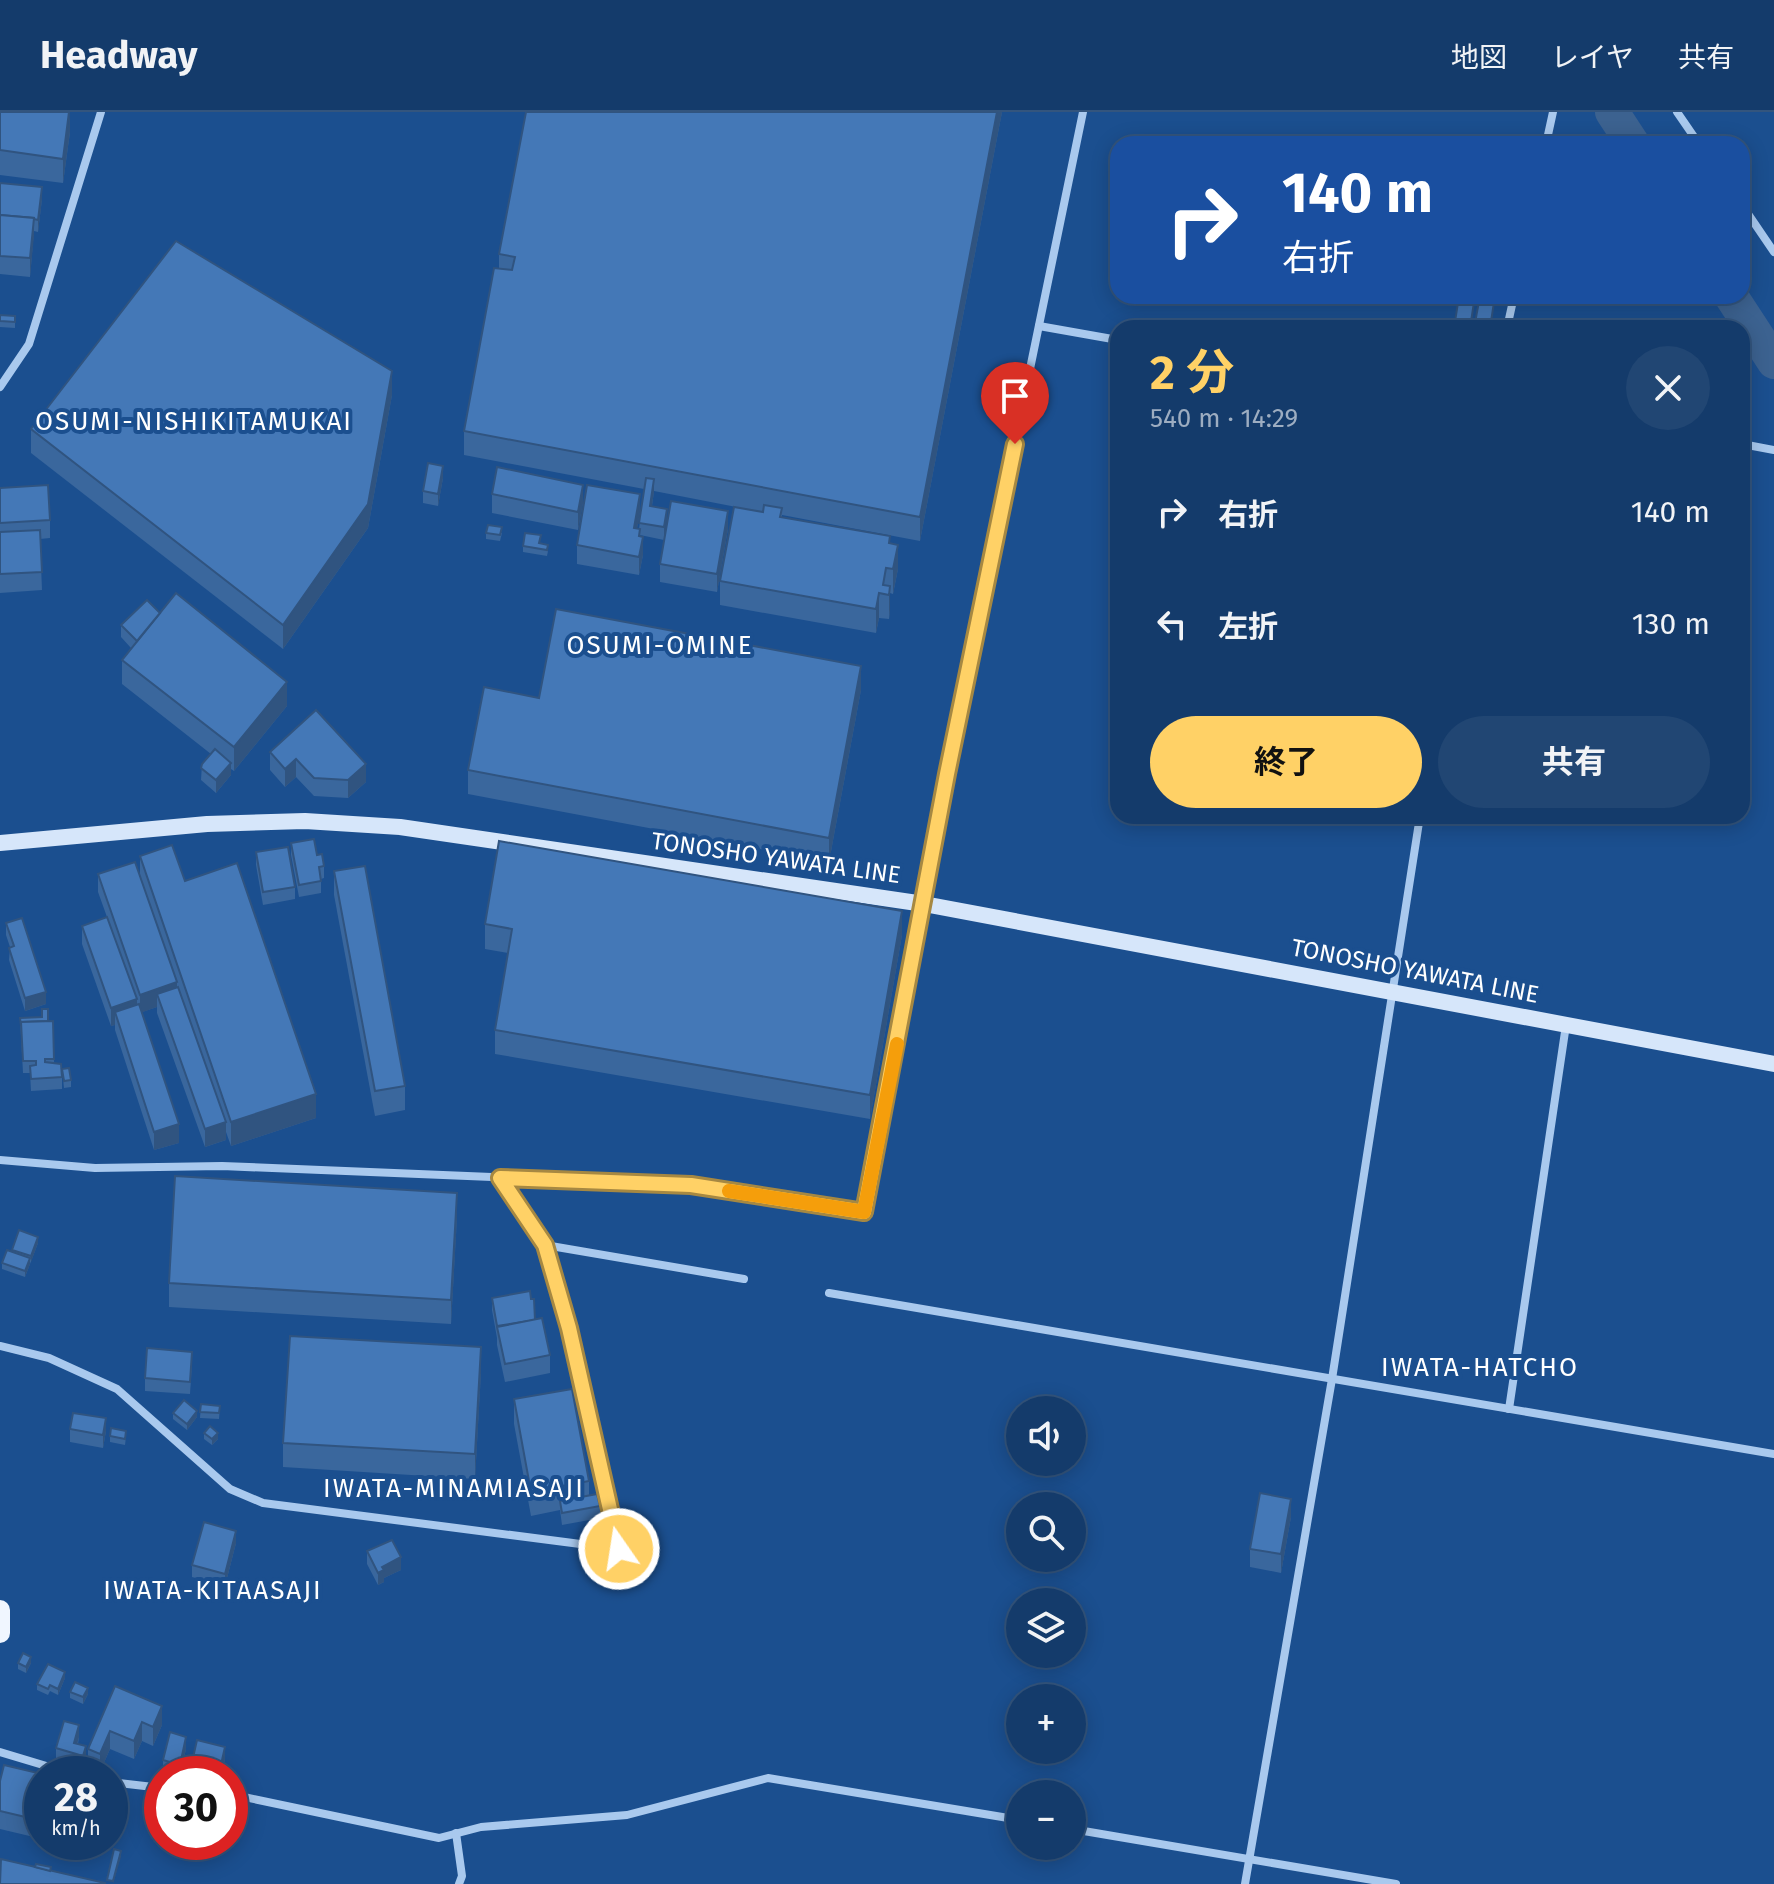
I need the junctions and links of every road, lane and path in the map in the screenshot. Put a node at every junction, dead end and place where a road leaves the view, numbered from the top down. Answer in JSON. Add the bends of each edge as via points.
{"nodes":[{"id":1,"x":101,"y":112,"type":"edge"},
{"id":2,"x":1083,"y":112,"type":"edge"},
{"id":3,"x":1553,"y":112,"type":"edge"},
{"id":4,"x":1677,"y":112,"type":"edge"},
{"id":5,"x":1548,"y":136,"type":"edge"},
{"id":6,"x":1694,"y":136,"type":"edge"},
{"id":7,"x":1750,"y":216,"type":"edge"},
{"id":8,"x":1762,"y":233,"type":"junction"},
{"id":9,"x":1774,"y":235,"type":"edge"},
{"id":10,"x":1774,"y":252,"type":"edge"},
{"id":11,"x":1039,"y":326,"type":"junction"},
{"id":12,"x":1110,"y":339,"type":"edge"},
{"id":13,"x":0,"y":387,"type":"edge"},
{"id":14,"x":1750,"y":446,"type":"edge"},
{"id":15,"x":1774,"y":450,"type":"edge"},
{"id":16,"x":1419,"y":824,"type":"edge"},
{"id":17,"x":0,"y":843,"type":"edge"},
{"id":18,"x":924,"y":904,"type":"junction"},
{"id":19,"x":1391,"y":991,"type":"junction"},
{"id":20,"x":1566,"y":1024,"type":"junction"},
{"id":21,"x":1774,"y":1064,"type":"edge"},
{"id":22,"x":0,"y":1160,"type":"edge"},
{"id":23,"x":500,"y":1178,"type":"junction"},
{"id":24,"x":545,"y":1245,"type":"junction"},
{"id":25,"x":744,"y":1279,"type":"dead end"},
{"id":26,"x":829,"y":1293,"type":"dead end"},
{"id":27,"x":0,"y":1346,"type":"edge"},
{"id":28,"x":1332,"y":1379,"type":"junction"},
{"id":29,"x":1509,"y":1409,"type":"junction"},
{"id":30,"x":1774,"y":1454,"type":"edge"},
{"id":31,"x":0,"y":1610,"type":"edge"},
{"id":32,"x":0,"y":1633,"type":"edge"},
{"id":33,"x":0,"y":1752,"type":"edge"},
{"id":34,"x":24,"y":1759,"type":"edge"},
{"id":35,"x":248,"y":1798,"type":"edge"},
{"id":36,"x":1006,"y":1818,"type":"edge"},
{"id":37,"x":1086,"y":1831,"type":"edge"},
{"id":38,"x":456,"y":1833,"type":"junction"},
{"id":39,"x":1249,"y":1859,"type":"junction"},
{"id":40,"x":459,"y":1884,"type":"edge"},
{"id":41,"x":1245,"y":1884,"type":"edge"},
{"id":42,"x":1396,"y":1884,"type":"edge"}],
"edges":[{"from":1,"to":13,"type":"street","via":[[29,344]]},
{"from":2,"to":11,"type":"street"},
{"from":3,"to":5,"type":"street"},
{"from":4,"to":6,"type":"street"},
{"from":7,"to":8,"type":"street"},
{"from":8,"to":9,"type":"street"},
{"from":8,"to":10,"type":"street"},
{"from":11,"to":12,"type":"street"},
{"from":11,"to":18,"type":"street"},
{"from":14,"to":15,"type":"street"},
{"from":16,"to":19,"type":"street"},
{"from":17,"to":18,"type":"main road","name":"TONOSHO YAWATA LINE","via":[[207,824],[305,821],[400,827]]},
{"from":18,"to":19,"type":"main road","name":"TONOSHO YAWATA LINE"},
{"from":18,"to":23,"type":"street","via":[[864,1212],[691,1185]]},
{"from":19,"to":20,"type":"main road","name":"TONOSHO YAWATA LINE"},
{"from":19,"to":28,"type":"street"},
{"from":20,"to":21,"type":"main road","name":"TONOSHO YAWATA LINE"},
{"from":20,"to":29,"type":"street"},
{"from":22,"to":23,"type":"street","via":[[95,1168],[222,1166]]},
{"from":23,"to":24,"type":"street"},
{"from":24,"to":25,"type":"street"},
{"from":24,"to":27,"type":"street","via":[[619,1549],[263,1503],[230,1489],[117,1389],[49,1358]]},
{"from":26,"to":28,"type":"street"},
{"from":28,"to":29,"type":"street"},
{"from":28,"to":39,"type":"street"},
{"from":29,"to":30,"type":"street"},
{"from":31,"to":32,"type":"main road"},
{"from":33,"to":34,"type":"street"},
{"from":35,"to":38,"type":"street","via":[[439,1838]]},
{"from":36,"to":38,"type":"street","via":[[768,1778],[627,1815]]},
{"from":37,"to":39,"type":"street"},
{"from":38,"to":40,"type":"street"},
{"from":39,"to":41,"type":"street"},
{"from":39,"to":42,"type":"street"}]}
